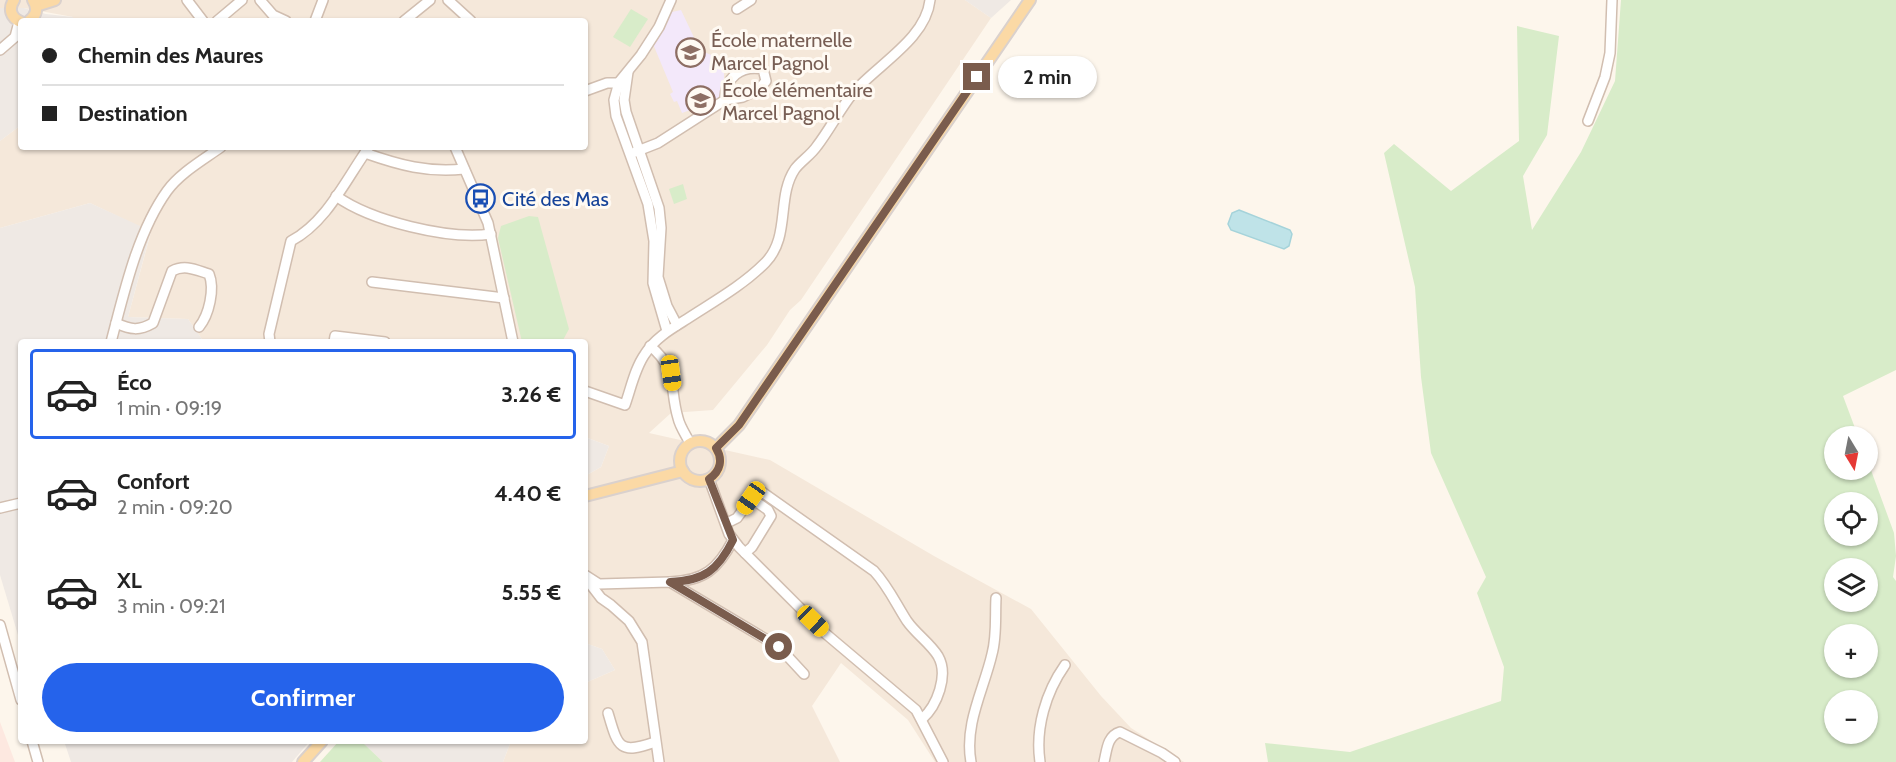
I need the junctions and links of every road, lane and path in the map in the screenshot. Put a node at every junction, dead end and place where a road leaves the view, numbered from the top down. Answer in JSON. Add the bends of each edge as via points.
{"nodes":[{"id":1,"x":55,"y":0,"type":"edge"},
{"id":2,"x":187,"y":0,"type":"edge"},
{"id":3,"x":242,"y":0,"type":"edge"},
{"id":4,"x":260,"y":0,"type":"edge"},
{"id":5,"x":323,"y":0,"type":"edge"},
{"id":6,"x":430,"y":0,"type":"edge"},
{"id":7,"x":448,"y":0,"type":"edge"},
{"id":8,"x":671,"y":0,"type":"edge"},
{"id":9,"x":751,"y":0,"type":"edge"},
{"id":10,"x":930,"y":0,"type":"edge"},
{"id":11,"x":1030,"y":0,"type":"edge"},
{"id":12,"x":1612,"y":0,"type":"edge"},
{"id":13,"x":34,"y":3,"type":"edge"},
{"id":14,"x":8,"y":5,"type":"edge"},
{"id":15,"x":737,"y":9,"type":"dead end"},
{"id":16,"x":18,"y":18,"type":"edge"},
{"id":17,"x":30,"y":18,"type":"edge"},
{"id":18,"x":200,"y":18,"type":"edge"},
{"id":19,"x":221,"y":18,"type":"edge"},
{"id":20,"x":280,"y":18,"type":"edge"},
{"id":21,"x":316,"y":18,"type":"edge"},
{"id":22,"x":408,"y":18,"type":"edge"},
{"id":23,"x":468,"y":18,"type":"edge"},
{"id":24,"x":18,"y":31,"type":"edge"},
{"id":25,"x":0,"y":50,"type":"edge"},
{"id":26,"x":622,"y":82,"type":"junction"},
{"id":27,"x":588,"y":90,"type":"edge"},
{"id":28,"x":725,"y":100,"type":"junction"},
{"id":29,"x":1588,"y":121,"type":"dead end"},
{"id":30,"x":217,"y":150,"type":"edge"},
{"id":31,"x":367,"y":150,"type":"edge"},
{"id":32,"x":456,"y":150,"type":"edge"},
{"id":33,"x":634,"y":152,"type":"junction"},
{"id":34,"x":464,"y":169,"type":"junction"},
{"id":35,"x":336,"y":196,"type":"junction"},
{"id":36,"x":490,"y":234,"type":"junction"},
{"id":37,"x":372,"y":282,"type":"dead end"},
{"id":38,"x":504,"y":298,"type":"junction"},
{"id":39,"x":116,"y":322,"type":"junction"},
{"id":40,"x":677,"y":325,"type":"junction"},
{"id":41,"x":199,"y":327,"type":"dead end"},
{"id":42,"x":667,"y":332,"type":"junction"},
{"id":43,"x":112,"y":339,"type":"edge"},
{"id":44,"x":270,"y":339,"type":"edge"},
{"id":45,"x":334,"y":339,"type":"edge"},
{"id":46,"x":360,"y":339,"type":"edge"},
{"id":47,"x":512,"y":339,"type":"edge"},
{"id":48,"x":651,"y":346,"type":"junction"},
{"id":49,"x":588,"y":392,"type":"edge"},
{"id":50,"x":690,"y":443,"type":"junction"},
{"id":51,"x":716,"y":448,"type":"junction"},
{"id":52,"x":683,"y":471,"type":"junction"},
{"id":53,"x":709,"y":479,"type":"junction"},
{"id":54,"x":588,"y":495,"type":"edge"},
{"id":55,"x":751,"y":498,"type":"junction"},
{"id":56,"x":18,"y":504,"type":"edge"},
{"id":57,"x":0,"y":508,"type":"edge"},
{"id":58,"x":727,"y":523,"type":"junction"},
{"id":59,"x":733,"y":540,"type":"junction"},
{"id":60,"x":745,"y":553,"type":"junction"},
{"id":61,"x":589,"y":578,"type":"edge"},
{"id":62,"x":670,"y":582,"type":"junction"},
{"id":63,"x":996,"y":598,"type":"dead end"},
{"id":64,"x":0,"y":625,"type":"edge"},
{"id":65,"x":1065,"y":664,"type":"dead end"},
{"id":66,"x":804,"y":674,"type":"dead end"},
{"id":67,"x":18,"y":689,"type":"edge"},
{"id":68,"x":608,"y":713,"type":"dead end"},
{"id":69,"x":922,"y":719,"type":"junction"},
{"id":70,"x":611,"y":724,"type":"junction"},
{"id":71,"x":602,"y":728,"type":"dead end"},
{"id":72,"x":655,"y":742,"type":"junction"},
{"id":73,"x":33,"y":744,"type":"edge"},
{"id":74,"x":319,"y":744,"type":"edge"},
{"id":75,"x":38,"y":762,"type":"edge"},
{"id":76,"x":303,"y":762,"type":"edge"},
{"id":77,"x":659,"y":762,"type":"edge"},
{"id":78,"x":943,"y":762,"type":"edge"},
{"id":79,"x":971,"y":762,"type":"edge"},
{"id":80,"x":1040,"y":762,"type":"edge"},
{"id":81,"x":1104,"y":762,"type":"edge"},
{"id":82,"x":1175,"y":762,"type":"edge"}],
"edges":[{"from":1,"to":13,"type":"main road"},
{"from":2,"to":18,"type":"street"},
{"from":3,"to":19,"type":"street"},
{"from":4,"to":20,"type":"street"},
{"from":5,"to":21,"type":"street"},
{"from":6,"to":22,"type":"street"},
{"from":7,"to":23,"type":"street"},
{"from":8,"to":26,"type":"street","via":[[659,27]]},
{"from":9,"to":15,"type":"street"},
{"from":10,"to":40,"type":"street","via":[[920,28],[853,93],[816,148],[795,170],[788,187],[781,234],[766,263]]},
{"from":11,"to":51,"type":"main road","via":[[739,425]]},
{"from":12,"to":29,"type":"street","via":[[1609,61]]},
{"from":13,"to":17,"type":"main road","via":[[36,14]]},
{"from":14,"to":16,"type":"main road"},
{"from":24,"to":25,"type":"street"},
{"from":26,"to":27,"type":"street"},
{"from":26,"to":33,"type":"street"},
{"from":28,"to":28,"type":"street","via":[[759,89],[766,81],[763,69],[741,69],[728,83]]},
{"from":28,"to":33,"type":"street","via":[[658,144]]},
{"from":30,"to":39,"type":"street","via":[[178,180],[153,214]]},
{"from":31,"to":34,"type":"street","via":[[399,165],[444,171]]},
{"from":31,"to":35,"type":"street"},
{"from":32,"to":34,"type":"street"},
{"from":33,"to":40,"type":"street","via":[[659,208],[660,284]]},
{"from":33,"to":42,"type":"street","via":[[653,228],[653,284]]},
{"from":34,"to":36,"type":"street"},
{"from":35,"to":36,"type":"street","via":[[370,215],[446,234]]},
{"from":35,"to":44,"type":"street","via":[[315,224],[291,240]]},
{"from":36,"to":38,"type":"street"},
{"from":37,"to":38,"type":"street"},
{"from":38,"to":47,"type":"street"},
{"from":39,"to":41,"type":"street","via":[[141,330],[153,323],[172,271],[188,267],[209,274],[212,283],[205,319]]},
{"from":39,"to":43,"type":"street"},
{"from":40,"to":42,"type":"street"},
{"from":42,"to":48,"type":"street"},
{"from":45,"to":46,"type":"street"},
{"from":48,"to":49,"type":"street","via":[[643,356],[625,405]]},
{"from":48,"to":50,"type":"street","via":[[663,356],[671,373],[678,420]]},
{"from":50,"to":51,"type":"main road","via":[[704,441]]},
{"from":50,"to":52,"type":"main road","via":[[681,454]]},
{"from":51,"to":53,"type":"main road","via":[[720,465]]},
{"from":52,"to":53,"type":"main road","via":[[697,481]]},
{"from":52,"to":54,"type":"main road"},
{"from":53,"to":58,"type":"street"},
{"from":55,"to":58,"type":"street","via":[[737,518]]},
{"from":55,"to":60,"type":"street","via":[[771,516]]},
{"from":55,"to":69,"type":"street","via":[[762,492],[874,571],[884,583],[910,625],[940,662],[937,697]]},
{"from":56,"to":57,"type":"street"},
{"from":58,"to":59,"type":"street"},
{"from":59,"to":60,"type":"street"},
{"from":59,"to":62,"type":"street","via":[[706,575]]},
{"from":60,"to":69,"type":"street","via":[[826,634],[896,691]]},
{"from":61,"to":62,"type":"street","via":[[608,584]]},
{"from":61,"to":72,"type":"street","via":[[601,598],[629,621],[642,642]]},
{"from":62,"to":66,"type":"street","via":[[779,647]]},
{"from":63,"to":79,"type":"street","via":[[993,649],[973,721]]},
{"from":64,"to":67,"type":"street"},
{"from":65,"to":80,"type":"street","via":[[1050,690],[1041,719]]},
{"from":68,"to":70,"type":"street"},
{"from":69,"to":78,"type":"street"},
{"from":70,"to":71,"type":"street"},
{"from":70,"to":72,"type":"street","via":[[622,746],[634,749]]},
{"from":72,"to":77,"type":"street"},
{"from":73,"to":75,"type":"street"},
{"from":74,"to":76,"type":"main road"},
{"from":81,"to":82,"type":"street","via":[[1110,739],[1120,732]]}]}
